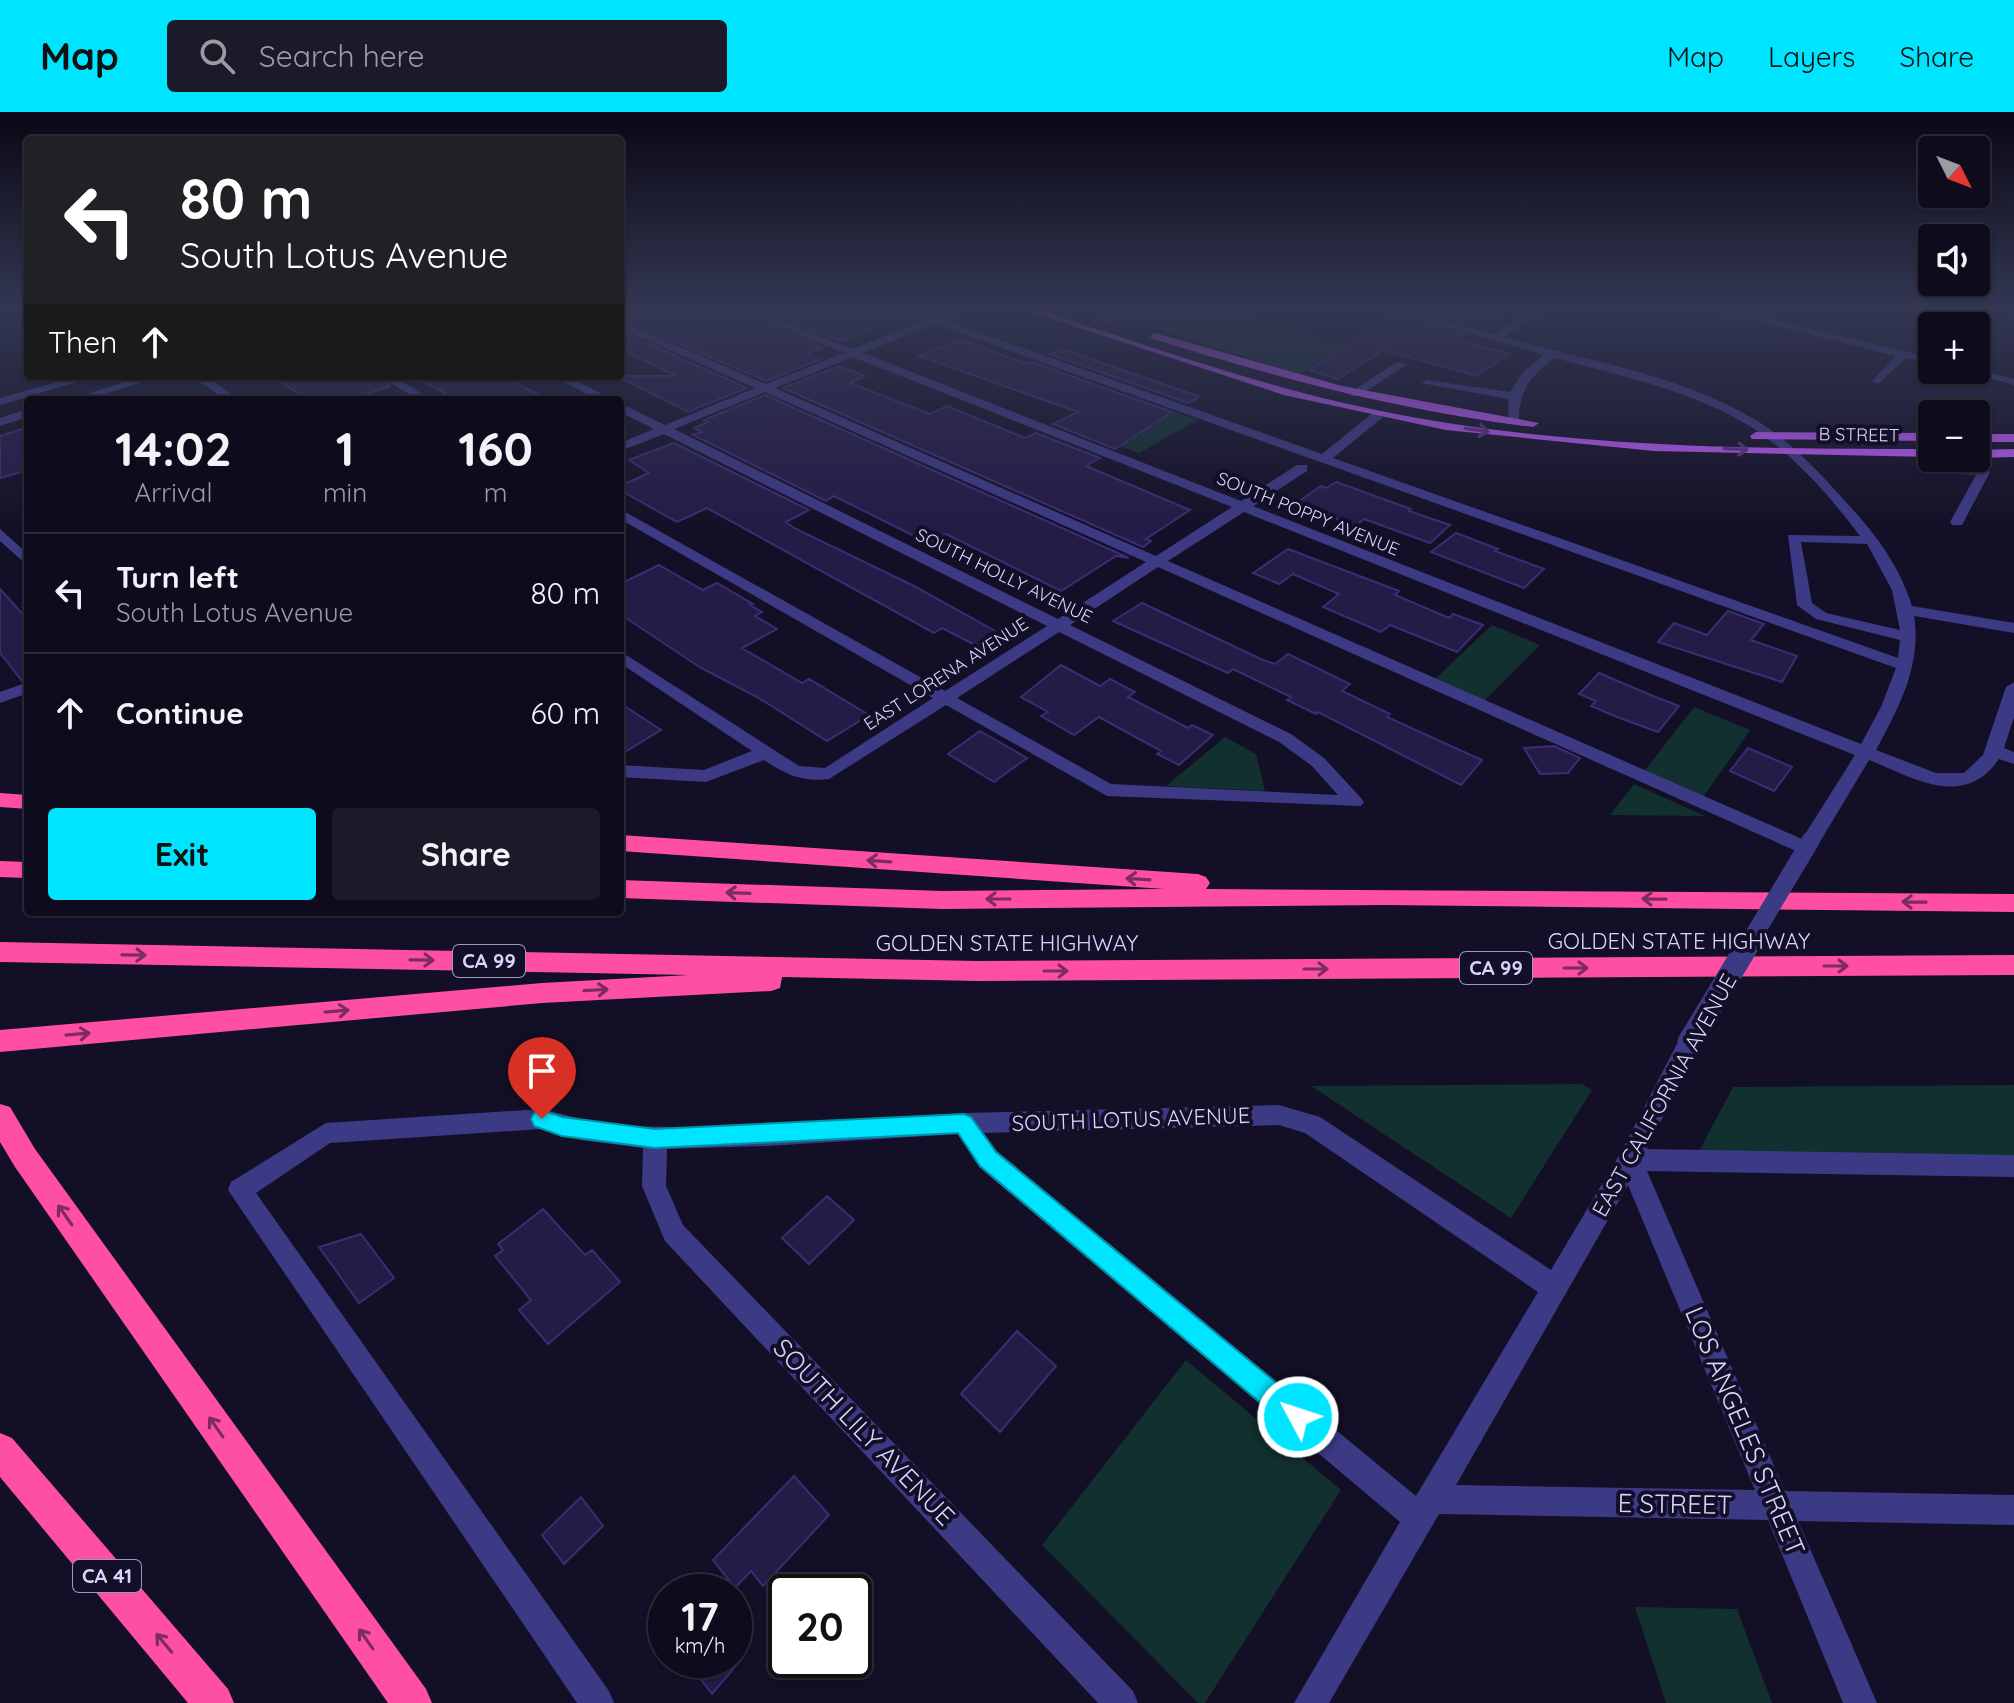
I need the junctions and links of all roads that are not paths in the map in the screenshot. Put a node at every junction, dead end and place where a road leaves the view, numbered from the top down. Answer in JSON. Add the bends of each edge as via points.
{"nodes":[{"id":1,"x":69,"y":382,"type":"edge"},
{"id":2,"x":134,"y":382,"type":"edge"},
{"id":3,"x":207,"y":382,"type":"edge"},
{"id":4,"x":396,"y":382,"type":"edge"},
{"id":5,"x":571,"y":382,"type":"edge"},
{"id":6,"x":752,"y":382,"type":"edge"},
{"id":7,"x":779,"y":382,"type":"edge"},
{"id":8,"x":930,"y":382,"type":"edge"},
{"id":9,"x":1109,"y":382,"type":"edge"},
{"id":10,"x":1255,"y":382,"type":"edge"},
{"id":11,"x":1310,"y":382,"type":"edge"},
{"id":12,"x":1373,"y":382,"type":"edge"},
{"id":13,"x":1520,"y":382,"type":"edge"},
{"id":14,"x":1651,"y":382,"type":"edge"},
{"id":15,"x":1427,"y":383,"type":"dead end"},
{"id":16,"x":765,"y":388,"type":"junction"},
{"id":17,"x":1355,"y":394,"type":"junction"},
{"id":18,"x":88,"y":396,"type":"edge"},
{"id":19,"x":228,"y":396,"type":"edge"},
{"id":20,"x":420,"y":396,"type":"edge"},
{"id":21,"x":599,"y":396,"type":"edge"},
{"id":22,"x":1511,"y":396,"type":"junction"},
{"id":23,"x":0,"y":402,"type":"edge"},
{"id":24,"x":624,"y":409,"type":"edge"},
{"id":25,"x":24,"y":414,"type":"edge"},
{"id":26,"x":1379,"y":414,"type":"junction"},
{"id":27,"x":1513,"y":421,"type":"junction"},
{"id":28,"x":0,"y":422,"type":"edge"},
{"id":29,"x":1546,"y":424,"type":"dead end"},
{"id":30,"x":664,"y":429,"type":"junction"},
{"id":31,"x":1741,"y":436,"type":"dead end"},
{"id":32,"x":1773,"y":436,"type":"junction"},
{"id":33,"x":1918,"y":437,"type":"edge"},
{"id":34,"x":1990,"y":438,"type":"edge"},
{"id":35,"x":2014,"y":438,"type":"edge"},
{"id":36,"x":624,"y":445,"type":"edge"},
{"id":37,"x":1786,"y":451,"type":"junction"},
{"id":38,"x":1918,"y":453,"type":"edge"},
{"id":39,"x":2014,"y":453,"type":"edge"},
{"id":40,"x":1990,"y":454,"type":"edge"},
{"id":41,"x":1324,"y":459,"type":"junction"},
{"id":42,"x":1302,"y":468,"type":"dead end"},
{"id":43,"x":1984,"y":472,"type":"edge"},
{"id":44,"x":1241,"y":507,"type":"junction"},
{"id":45,"x":624,"y":515,"type":"edge"},
{"id":46,"x":1957,"y":522,"type":"dead end"},
{"id":47,"x":0,"y":533,"type":"edge"},
{"id":48,"x":1872,"y":540,"type":"junction"},
{"id":49,"x":24,"y":558,"type":"edge"},
{"id":50,"x":1157,"y":561,"type":"junction"},
{"id":51,"x":1906,"y":610,"type":"junction"},
{"id":52,"x":1059,"y":625,"type":"junction"},
{"id":53,"x":2014,"y":628,"type":"edge"},
{"id":54,"x":1909,"y":637,"type":"junction"},
{"id":55,"x":624,"y":659,"type":"edge"},
{"id":56,"x":1905,"y":666,"type":"junction"},
{"id":57,"x":2014,"y":687,"type":"edge"},
{"id":58,"x":24,"y":689,"type":"edge"},
{"id":59,"x":0,"y":698,"type":"edge"},
{"id":60,"x":945,"y":700,"type":"junction"},
{"id":61,"x":1993,"y":751,"type":"junction"},
{"id":62,"x":764,"y":753,"type":"junction"},
{"id":63,"x":1864,"y":753,"type":"junction"},
{"id":64,"x":2014,"y":758,"type":"edge"},
{"id":65,"x":624,"y":771,"type":"edge"},
{"id":66,"x":0,"y":800,"type":"edge"},
{"id":67,"x":24,"y":802,"type":"edge"},
{"id":68,"x":624,"y":843,"type":"edge"},
{"id":69,"x":1808,"y":844,"type":"junction"},
{"id":70,"x":0,"y":869,"type":"edge"},
{"id":71,"x":24,"y":870,"type":"edge"},
{"id":72,"x":624,"y":889,"type":"edge"},
{"id":73,"x":1384,"y":896,"type":"junction"},
{"id":74,"x":2007,"y":902,"type":"edge"},
{"id":75,"x":0,"y":952,"type":"edge"},
{"id":76,"x":2014,"y":965,"type":"edge"},
{"id":77,"x":978,"y":971,"type":"junction"},
{"id":78,"x":0,"y":1041,"type":"edge"},
{"id":79,"x":0,"y":1116,"type":"edge"},
{"id":80,"x":964,"y":1123,"type":"junction"},
{"id":81,"x":655,"y":1139,"type":"junction"},
{"id":82,"x":1630,"y":1160,"type":"junction"},
{"id":83,"x":2014,"y":1166,"type":"edge"},
{"id":84,"x":1555,"y":1288,"type":"junction"},
{"id":85,"x":0,"y":1450,"type":"edge"},
{"id":86,"x":1777,"y":1507,"type":"junction"},
{"id":87,"x":1426,"y":1509,"type":"junction"},
{"id":88,"x":2014,"y":1510,"type":"edge"},
{"id":89,"x":214,"y":1703,"type":"edge"},
{"id":90,"x":412,"y":1703,"type":"edge"},
{"id":91,"x":597,"y":1703,"type":"edge"},
{"id":92,"x":1121,"y":1703,"type":"edge"},
{"id":93,"x":1311,"y":1703,"type":"edge"},
{"id":94,"x":1860,"y":1703,"type":"edge"}],
"edges":[{"from":1,"to":23,"type":"street"},
{"from":2,"to":18,"type":"street"},
{"from":3,"to":19,"type":"street"},
{"from":4,"to":20,"type":"street"},
{"from":5,"to":21,"type":"street"},
{"from":6,"to":16,"type":"street"},
{"from":7,"to":16,"type":"street"},
{"from":8,"to":44,"type":"street","name":"SOUTH POPPY AVENUE"},
{"from":9,"to":41,"type":"street"},
{"from":10,"to":26,"type":"main road","name":"B STREET"},
{"from":11,"to":17,"type":"main road"},
{"from":12,"to":17,"type":"street"},
{"from":13,"to":22,"type":"street"},
{"from":14,"to":32,"type":"street","name":"EAST CALIFORNIA AVENUE","via":[[1699,396]]},
{"from":15,"to":22,"type":"street"},
{"from":16,"to":30,"type":"street"},
{"from":16,"to":50,"type":"street"},
{"from":17,"to":27,"type":"main road"},
{"from":22,"to":27,"type":"street"},
{"from":24,"to":30,"type":"street","name":"SOUTH HOLLY AVENUE"},
{"from":25,"to":28,"type":"street"},
{"from":26,"to":37,"type":"main road","name":"B STREET","one_way":true,"via":[[1568,440]]},
{"from":26,"to":41,"type":"street"},
{"from":27,"to":29,"type":"main road"},
{"from":30,"to":36,"type":"street"},
{"from":30,"to":52,"type":"street","name":"SOUTH HOLLY AVENUE"},
{"from":31,"to":32,"type":"main road","name":"B STREET"},
{"from":32,"to":33,"type":"main road","name":"B STREET"},
{"from":32,"to":37,"type":"street","name":"EAST CALIFORNIA AVENUE"},
{"from":34,"to":35,"type":"main road"},
{"from":37,"to":38,"type":"main road","name":"B STREET"},
{"from":37,"to":48,"type":"street","name":"EAST CALIFORNIA AVENUE"},
{"from":39,"to":40,"type":"main road"},
{"from":41,"to":56,"type":"street"},
{"from":42,"to":44,"type":"street","name":"EAST LORENA AVENUE"},
{"from":43,"to":46,"type":"street"},
{"from":44,"to":50,"type":"street","name":"EAST LORENA AVENUE"},
{"from":44,"to":63,"type":"street","name":"SOUTH POPPY AVENUE"},
{"from":45,"to":60,"type":"street"},
{"from":47,"to":49,"type":"street"},
{"from":48,"to":51,"type":"street","name":"EAST CALIFORNIA AVENUE"},
{"from":48,"to":54,"type":"street","via":[[1793,538],[1805,605],[1821,616]]},
{"from":50,"to":52,"type":"street","name":"EAST LORENA AVENUE"},
{"from":50,"to":69,"type":"street"},
{"from":51,"to":53,"type":"street"},
{"from":51,"to":54,"type":"street","name":"EAST CALIFORNIA AVENUE"},
{"from":52,"to":60,"type":"street","name":"EAST LORENA AVENUE"},
{"from":52,"to":60,"type":"street","name":"SOUTH HOLLY AVENUE","via":[[1285,738],[1318,762],[1355,802],[1107,790]]},
{"from":54,"to":56,"type":"street","name":"EAST CALIFORNIA AVENUE"},
{"from":55,"to":62,"type":"street"},
{"from":56,"to":63,"type":"street","name":"EAST CALIFORNIA AVENUE"},
{"from":57,"to":61,"type":"street"},
{"from":58,"to":59,"type":"street"},
{"from":60,"to":62,"type":"street","name":"EAST LORENA AVENUE","via":[[837,769],[810,775]]},
{"from":61,"to":63,"type":"street","name":"SOUTH POPPY AVENUE","via":[[1974,779],[1959,783],[1933,779]]},
{"from":61,"to":64,"type":"street"},
{"from":62,"to":65,"type":"street","via":[[706,776]]},
{"from":63,"to":69,"type":"street","name":"EAST CALIFORNIA AVENUE"},
{"from":66,"to":67,"type":"highway"},
{"from":73,"to":68,"type":"highway","one_way":true},
{"from":69,"to":82,"type":"street","name":"EAST CALIFORNIA AVENUE","bridge":true,"via":[[1689,1042]]},
{"from":70,"to":71,"type":"highway"},
{"from":73,"to":72,"type":"highway","name":"GOLDEN STATE HIGHWAY","one_way":true,"via":[[942,900]]},
{"from":74,"to":73,"type":"highway","name":"GOLDEN STATE HIGHWAY","one_way":true},
{"from":75,"to":77,"type":"highway","name":"GOLDEN STATE HIGHWAY","number":"CA 99","one_way":true},
{"from":77,"to":76,"type":"highway","name":"GOLDEN STATE HIGHWAY","number":"CA 99","one_way":true},
{"from":78,"to":77,"type":"highway","one_way":true,"via":[[542,993]]},
{"from":90,"to":79,"type":"highway","one_way":true},
{"from":80,"to":81,"type":"street","name":"SOUTH LOTUS AVENUE"},
{"from":80,"to":84,"type":"street","name":"SOUTH LOTUS AVENUE","via":[[1279,1115],[1312,1124]]},
{"from":80,"to":87,"type":"street","via":[[988,1159]]},
{"from":81,"to":91,"type":"street","name":"SOUTH LOTUS AVENUE","via":[[562,1127],[542,1119],[326,1133],[240,1190]]},
{"from":81,"to":92,"type":"street","name":"SOUTH LILY AVENUE","via":[[654,1186],[674,1233]]},
{"from":82,"to":83,"type":"street"},
{"from":82,"to":84,"type":"street","name":"EAST CALIFORNIA AVENUE"},
{"from":82,"to":86,"type":"street","name":"LOS ANGELES STREET"},
{"from":84,"to":87,"type":"street","name":"EAST CALIFORNIA AVENUE"},
{"from":89,"to":85,"type":"highway","number":"CA 41","one_way":true},
{"from":86,"to":87,"type":"street","name":"E STREET"},
{"from":86,"to":88,"type":"street","name":"E STREET"},
{"from":86,"to":94,"type":"street","name":"LOS ANGELES STREET"},
{"from":87,"to":93,"type":"street","name":"EAST CALIFORNIA AVENUE"}]}
